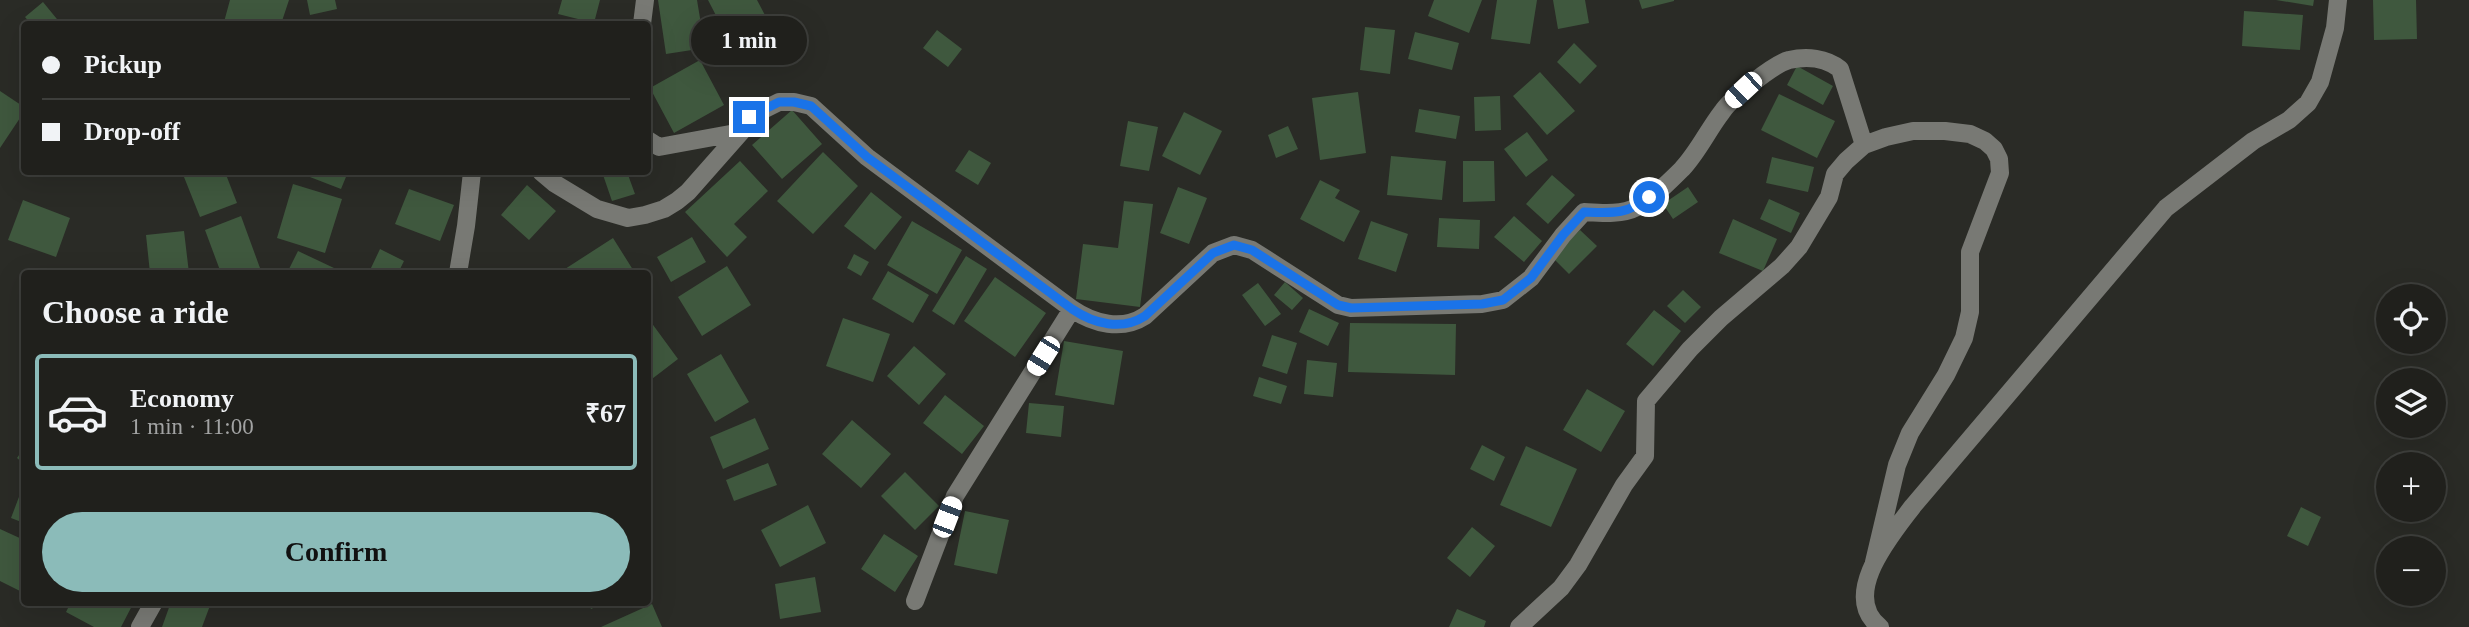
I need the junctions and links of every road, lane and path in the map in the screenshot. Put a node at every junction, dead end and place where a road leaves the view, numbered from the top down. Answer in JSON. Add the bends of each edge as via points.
{"nodes":[{"id":1,"x":645,"y":0,"type":"edge"},
{"id":2,"x":2338,"y":0,"type":"edge"},
{"id":3,"x":642,"y":21,"type":"edge"},
{"id":4,"x":741,"y":132,"type":"junction"},
{"id":5,"x":651,"y":142,"type":"edge"},
{"id":6,"x":1864,"y":145,"type":"junction"},
{"id":7,"x":472,"y":175,"type":"edge"},
{"id":8,"x":545,"y":175,"type":"edge"},
{"id":9,"x":458,"y":270,"type":"edge"},
{"id":10,"x":1072,"y":309,"type":"junction"},
{"id":11,"x":1874,"y":562,"type":"junction"},
{"id":12,"x":915,"y":601,"type":"dead end"},
{"id":13,"x":152,"y":606,"type":"edge"},
{"id":14,"x":141,"y":627,"type":"edge"},
{"id":15,"x":1519,"y":627,"type":"edge"},
{"id":16,"x":1880,"y":627,"type":"edge"}],
"edges":[{"from":1,"to":3,"type":"street"},
{"from":2,"to":11,"type":"street","via":[[2320,82],[2308,103],[2166,208],[1913,506]]},
{"from":4,"to":5,"type":"street","via":[[659,147]]},
{"from":4,"to":8,"type":"street","via":[[677,201],[645,215],[628,218],[597,209]]},
{"from":4,"to":10,"type":"street","via":[[749,117],[779,102],[811,106],[867,157]]},
{"from":6,"to":10,"type":"street","via":[[1839,69],[1830,61],[1787,60],[1723,110],[1697,151],[1663,187],[1636,208],[1584,212],[1531,278],[1503,300],[1351,308],[1338,305],[1252,250],[1234,245],[1213,253],[1133,324],[1102,323]]},
{"from":6,"to":11,"type":"street","via":[[1913,131],[1970,134],[1994,149],[2000,173],[1970,252],[1970,312],[1964,338],[1905,444]]},
{"from":6,"to":15,"type":"street","via":[[1835,174],[1829,197],[1799,247],[1690,349],[1646,401],[1645,456],[1561,588]]},
{"from":7,"to":9,"type":"street"},
{"from":10,"to":12,"type":"street","via":[[955,496]]},
{"from":11,"to":16,"type":"street","via":[[1867,582],[1867,611]]},
{"from":13,"to":14,"type":"street"}]}
